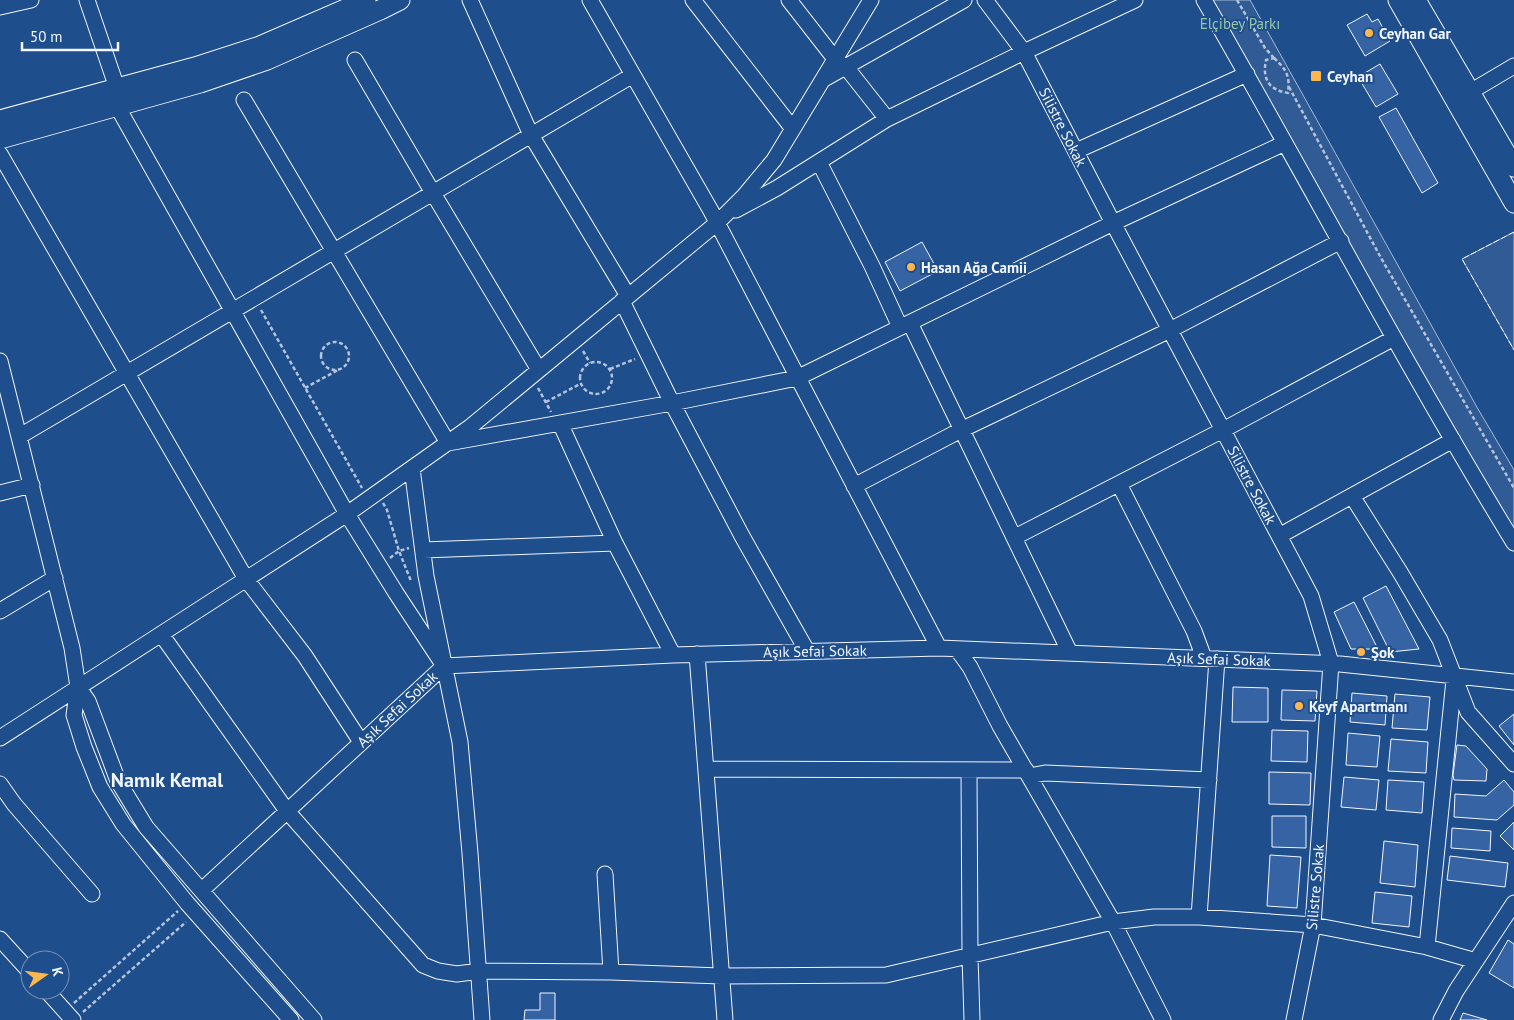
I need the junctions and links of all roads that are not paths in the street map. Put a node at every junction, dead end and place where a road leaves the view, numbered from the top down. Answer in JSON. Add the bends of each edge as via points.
{"nodes":[{"id":1,"x":31,"y":0,"type":"edge"},
{"id":2,"x":87,"y":0,"type":"edge"},
{"id":3,"x":366,"y":0,"type":"edge"},
{"id":4,"x":400,"y":0,"type":"edge"},
{"id":5,"x":470,"y":0,"type":"edge"},
{"id":6,"x":590,"y":0,"type":"edge"},
{"id":7,"x":693,"y":0,"type":"edge"},
{"id":8,"x":789,"y":0,"type":"edge"},
{"id":9,"x":871,"y":0,"type":"edge"},
{"id":10,"x":964,"y":0,"type":"edge"},
{"id":11,"x":985,"y":0,"type":"edge"},
{"id":12,"x":1134,"y":0,"type":"edge"},
{"id":13,"x":1204,"y":0,"type":"edge"},
{"id":14,"x":1398,"y":0,"type":"edge"},
{"id":15,"x":1416,"y":0,"type":"edge"},
{"id":16,"x":0,"y":7,"type":"edge"},
{"id":17,"x":1024,"y":52,"type":"junction"},
{"id":18,"x":355,"y":60,"type":"dead end"},
{"id":19,"x":840,"y":63,"type":"junction"},
{"id":20,"x":1514,"y":66,"type":"edge"},
{"id":21,"x":1247,"y":74,"type":"junction"},
{"id":22,"x":633,"y":75,"type":"junction"},
{"id":23,"x":1470,"y":92,"type":"junction"},
{"id":24,"x":117,"y":97,"type":"junction"},
{"id":25,"x":244,"y":100,"type":"dead end"},
{"id":26,"x":0,"y":120,"type":"edge"},
{"id":27,"x":887,"y":120,"type":"junction"},
{"id":28,"x":793,"y":129,"type":"junction"},
{"id":29,"x":531,"y":135,"type":"junction"},
{"id":30,"x":0,"y":139,"type":"edge"},
{"id":31,"x":1286,"y":143,"type":"junction"},
{"id":32,"x":1076,"y":151,"type":"junction"},
{"id":33,"x":0,"y":154,"type":"edge"},
{"id":34,"x":819,"y":162,"type":"junction"},
{"id":35,"x":1514,"y":167,"type":"edge"},
{"id":36,"x":432,"y":193,"type":"junction"},
{"id":37,"x":1514,"y":203,"type":"edge"},
{"id":38,"x":720,"y":220,"type":"junction"},
{"id":39,"x":1113,"y":223,"type":"junction"},
{"id":40,"x":1341,"y":241,"type":"junction"},
{"id":41,"x":335,"y":250,"type":"junction"},
{"id":42,"x":625,"y":299,"type":"junction"},
{"id":43,"x":233,"y":310,"type":"junction"},
{"id":44,"x":905,"y":325,"type":"junction"},
{"id":45,"x":1170,"y":330,"type":"junction"},
{"id":46,"x":1394,"y":338,"type":"junction"},
{"id":47,"x":0,"y":361,"type":"edge"},
{"id":48,"x":128,"y":373,"type":"junction"},
{"id":49,"x":536,"y":373,"type":"junction"},
{"id":50,"x":2,"y":378,"type":"edge"},
{"id":51,"x":798,"y":378,"type":"junction"},
{"id":52,"x":672,"y":404,"type":"junction"},
{"id":53,"x":558,"y":423,"type":"junction"},
{"id":54,"x":961,"y":430,"type":"junction"},
{"id":55,"x":1223,"y":430,"type":"junction"},
{"id":56,"x":20,"y":436,"type":"junction"},
{"id":57,"x":1453,"y":440,"type":"junction"},
{"id":58,"x":448,"y":443,"type":"junction"},
{"id":59,"x":412,"y":468,"type":"junction"},
{"id":60,"x":1119,"y":484,"type":"junction"},
{"id":61,"x":32,"y":485,"type":"junction"},
{"id":62,"x":854,"y":486,"type":"junction"},
{"id":63,"x":0,"y":493,"type":"edge"},
{"id":64,"x":1352,"y":496,"type":"junction"},
{"id":65,"x":347,"y":514,"type":"junction"},
{"id":66,"x":1279,"y":536,"type":"junction"},
{"id":67,"x":1015,"y":537,"type":"junction"},
{"id":68,"x":615,"y":543,"type":"junction"},
{"id":69,"x":1514,"y":543,"type":"edge"},
{"id":70,"x":423,"y":550,"type":"junction"},
{"id":71,"x":55,"y":578,"type":"junction"},
{"id":72,"x":246,"y":579,"type":"junction"},
{"id":73,"x":0,"y":611,"type":"edge"},
{"id":74,"x":161,"y":634,"type":"junction"},
{"id":75,"x":939,"y":648,"type":"junction"},
{"id":76,"x":957,"y":649,"type":"junction"},
{"id":77,"x":806,"y":651,"type":"junction"},
{"id":78,"x":1070,"y":653,"type":"junction"},
{"id":79,"x":673,"y":654,"type":"junction"},
{"id":80,"x":697,"y":654,"type":"junction"},
{"id":81,"x":1211,"y":659,"type":"junction"},
{"id":82,"x":1330,"y":663,"type":"junction"},
{"id":83,"x":444,"y":666,"type":"junction"},
{"id":84,"x":1455,"y":676,"type":"junction"},
{"id":85,"x":1514,"y":682,"type":"edge"},
{"id":86,"x":78,"y":688,"type":"junction"},
{"id":87,"x":0,"y":738,"type":"edge"},
{"id":88,"x":361,"y":742,"type":"junction"},
{"id":89,"x":1514,"y":764,"type":"edge"},
{"id":90,"x":706,"y":769,"type":"junction"},
{"id":91,"x":969,"y":770,"type":"junction"},
{"id":92,"x":1028,"y":773,"type":"junction"},
{"id":93,"x":1209,"y":780,"type":"junction"},
{"id":94,"x":0,"y":784,"type":"edge"},
{"id":95,"x":287,"y":811,"type":"junction"},
{"id":96,"x":605,"y":874,"type":"dead end"},
{"id":97,"x":202,"y":890,"type":"junction"},
{"id":98,"x":92,"y":894,"type":"dead end"},
{"id":99,"x":1514,"y":903,"type":"edge"},
{"id":100,"x":1200,"y":917,"type":"junction"},
{"id":101,"x":1113,"y":922,"type":"junction"},
{"id":102,"x":1313,"y":924,"type":"junction"},
{"id":103,"x":0,"y":938,"type":"edge"},
{"id":104,"x":1427,"y":947,"type":"junction"},
{"id":105,"x":970,"y":956,"type":"junction"},
{"id":106,"x":20,"y":961,"type":"edge"},
{"id":107,"x":1476,"y":961,"type":"junction"},
{"id":108,"x":479,"y":971,"type":"junction"},
{"id":109,"x":610,"y":972,"type":"junction"},
{"id":110,"x":721,"y":976,"type":"junction"},
{"id":111,"x":57,"y":1000,"type":"edge"},
{"id":112,"x":73,"y":1015,"type":"edge"},
{"id":113,"x":291,"y":1020,"type":"edge"},
{"id":114,"x":314,"y":1020,"type":"edge"},
{"id":115,"x":482,"y":1020,"type":"edge"},
{"id":116,"x":724,"y":1020,"type":"edge"},
{"id":117,"x":972,"y":1020,"type":"edge"},
{"id":118,"x":1163,"y":1020,"type":"edge"},
{"id":119,"x":1294,"y":1020,"type":"edge"},
{"id":120,"x":1441,"y":1020,"type":"edge"}],
"edges":[{"from":1,"to":16,"type":"street"},
{"from":2,"to":24,"type":"street"},
{"from":3,"to":24,"type":"main road","via":[[260,46]]},
{"from":4,"to":24,"type":"main road","via":[[267,60],[200,83]]},
{"from":5,"to":29,"type":"street"},
{"from":6,"to":22,"type":"street"},
{"from":7,"to":28,"type":"street"},
{"from":8,"to":19,"type":"street"},
{"from":9,"to":19,"type":"street"},
{"from":10,"to":19,"type":"street"},
{"from":11,"to":17,"type":"street","name":"Silistre Sokak"},
{"from":12,"to":17,"type":"street"},
{"from":13,"to":21,"type":"street"},
{"from":14,"to":37,"type":"main road"},
{"from":15,"to":23,"type":"main road"},
{"from":17,"to":27,"type":"street"},
{"from":17,"to":32,"type":"street","name":"Silistre Sokak"},
{"from":18,"to":36,"type":"street"},
{"from":19,"to":27,"type":"street"},
{"from":19,"to":28,"type":"street","via":[[823,80]]},
{"from":20,"to":23,"type":"street"},
{"from":21,"to":31,"type":"street"},
{"from":21,"to":32,"type":"street"},
{"from":22,"to":29,"type":"street"},
{"from":22,"to":38,"type":"street"},
{"from":23,"to":35,"type":"main road"},
{"from":24,"to":26,"type":"main road"},
{"from":24,"to":30,"type":"main road"},
{"from":24,"to":43,"type":"street"},
{"from":25,"to":41,"type":"street"},
{"from":27,"to":34,"type":"street"},
{"from":28,"to":38,"type":"street","via":[[774,160]]},
{"from":29,"to":36,"type":"street"},
{"from":29,"to":42,"type":"street"},
{"from":31,"to":39,"type":"street"},
{"from":31,"to":40,"type":"street"},
{"from":32,"to":39,"type":"street","name":"Silistre Sokak"},
{"from":33,"to":48,"type":"street"},
{"from":34,"to":38,"type":"street"},
{"from":34,"to":44,"type":"street"},
{"from":36,"to":41,"type":"street"},
{"from":36,"to":49,"type":"street"},
{"from":38,"to":42,"type":"street"},
{"from":38,"to":51,"type":"street"},
{"from":39,"to":44,"type":"street"},
{"from":39,"to":45,"type":"street","name":"Silistre Sokak"},
{"from":40,"to":45,"type":"street"},
{"from":40,"to":46,"type":"street"},
{"from":41,"to":43,"type":"street"},
{"from":41,"to":58,"type":"street"},
{"from":42,"to":49,"type":"street"},
{"from":42,"to":52,"type":"street"},
{"from":43,"to":48,"type":"street"},
{"from":43,"to":65,"type":"street"},
{"from":44,"to":51,"type":"street"},
{"from":44,"to":54,"type":"street"},
{"from":45,"to":54,"type":"street"},
{"from":45,"to":55,"type":"street","name":"Silistre Sokak"},
{"from":46,"to":55,"type":"street"},
{"from":46,"to":57,"type":"street"},
{"from":47,"to":50,"type":"street"},
{"from":48,"to":56,"type":"street"},
{"from":48,"to":72,"type":"street"},
{"from":49,"to":58,"type":"street"},
{"from":50,"to":56,"type":"street"},
{"from":51,"to":52,"type":"street"},
{"from":51,"to":62,"type":"street"},
{"from":52,"to":53,"type":"street"},
{"from":52,"to":77,"type":"street"},
{"from":53,"to":58,"type":"street"},
{"from":53,"to":68,"type":"street"},
{"from":54,"to":62,"type":"street"},
{"from":54,"to":67,"type":"street"},
{"from":55,"to":60,"type":"street"},
{"from":55,"to":66,"type":"street","name":"Silistre Sokak"},
{"from":56,"to":61,"type":"street"},
{"from":57,"to":64,"type":"street"},
{"from":57,"to":69,"type":"street"},
{"from":58,"to":59,"type":"street"},
{"from":59,"to":65,"type":"street"},
{"from":59,"to":70,"type":"street"},
{"from":60,"to":67,"type":"street"},
{"from":60,"to":81,"type":"street"},
{"from":61,"to":63,"type":"street"},
{"from":61,"to":71,"type":"street"},
{"from":62,"to":75,"type":"street"},
{"from":64,"to":66,"type":"street"},
{"from":64,"to":84,"type":"street","via":[[1440,640]]},
{"from":65,"to":72,"type":"street"},
{"from":65,"to":83,"type":"street"},
{"from":66,"to":82,"type":"street","name":"Silistre Sokak","via":[[1311,596]]},
{"from":67,"to":78,"type":"street"},
{"from":68,"to":70,"type":"street"},
{"from":68,"to":79,"type":"street"},
{"from":70,"to":83,"type":"street"},
{"from":71,"to":73,"type":"street"},
{"from":71,"to":86,"type":"street"},
{"from":72,"to":74,"type":"street"},
{"from":72,"to":88,"type":"street","via":[[305,656]]},
{"from":74,"to":86,"type":"street"},
{"from":74,"to":95,"type":"street"},
{"from":75,"to":76,"type":"street","name":"Aşık Sefai Sokak"},
{"from":75,"to":77,"type":"street","name":"Aşık Sefai Sokak"},
{"from":76,"to":78,"type":"street","name":"Aşık Sefai Sokak"},
{"from":76,"to":92,"type":"street"},
{"from":77,"to":80,"type":"street","name":"Aşık Sefai Sokak"},
{"from":78,"to":81,"type":"street","name":"Aşık Sefai Sokak"},
{"from":79,"to":80,"type":"street","name":"Aşık Sefai Sokak"},
{"from":79,"to":83,"type":"street","name":"Aşık Sefai Sokak"},
{"from":80,"to":90,"type":"street"},
{"from":81,"to":82,"type":"street","name":"Aşık Sefai Sokak"},
{"from":81,"to":93,"type":"street"},
{"from":82,"to":84,"type":"street","name":"Aşık Sefai Sokak"},
{"from":82,"to":102,"type":"street","name":"Silistre Sokak"},
{"from":83,"to":88,"type":"street","name":"Aşık Sefai Sokak"},
{"from":83,"to":108,"type":"street","via":[[460,742]]},
{"from":84,"to":85,"type":"street","name":"Aşık Sefai Sokak"},
{"from":84,"to":89,"type":"street","via":[[1468,712]]},
{"from":84,"to":104,"type":"street"},
{"from":86,"to":87,"type":"street"},
{"from":86,"to":97,"type":"street","via":[[88,701],[118,781],[146,827]]},
{"from":86,"to":113,"type":"street","via":[[74,715],[84,747],[100,787],[123,824]]},
{"from":88,"to":95,"type":"street","name":"Aşık Sefai Sokak"},
{"from":90,"to":91,"type":"street"},
{"from":90,"to":110,"type":"street"},
{"from":91,"to":92,"type":"street"},
{"from":91,"to":105,"type":"street"},
{"from":92,"to":93,"type":"street"},
{"from":92,"to":101,"type":"street"},
{"from":93,"to":100,"type":"street"},
{"from":94,"to":98,"type":"street"},
{"from":95,"to":97,"type":"street","name":"Aşık Sefai Sokak"},
{"from":95,"to":108,"type":"street","via":[[423,964],[446,973]]},
{"from":96,"to":109,"type":"street"},
{"from":97,"to":114,"type":"street"},
{"from":99,"to":107,"type":"street"},
{"from":100,"to":101,"type":"street","via":[[1154,917]]},
{"from":100,"to":102,"type":"street"},
{"from":101,"to":105,"type":"street"},
{"from":101,"to":118,"type":"street"},
{"from":102,"to":104,"type":"street"},
{"from":102,"to":119,"type":"street","name":"Silistre Sokak"},
{"from":103,"to":106,"type":"street"},
{"from":104,"to":107,"type":"street"},
{"from":105,"to":110,"type":"street","via":[[886,975]]},
{"from":105,"to":117,"type":"street"},
{"from":107,"to":120,"type":"street"},
{"from":108,"to":109,"type":"street"},
{"from":108,"to":115,"type":"street"},
{"from":109,"to":110,"type":"street"},
{"from":110,"to":116,"type":"street"},
{"from":111,"to":112,"type":"street"}]}
